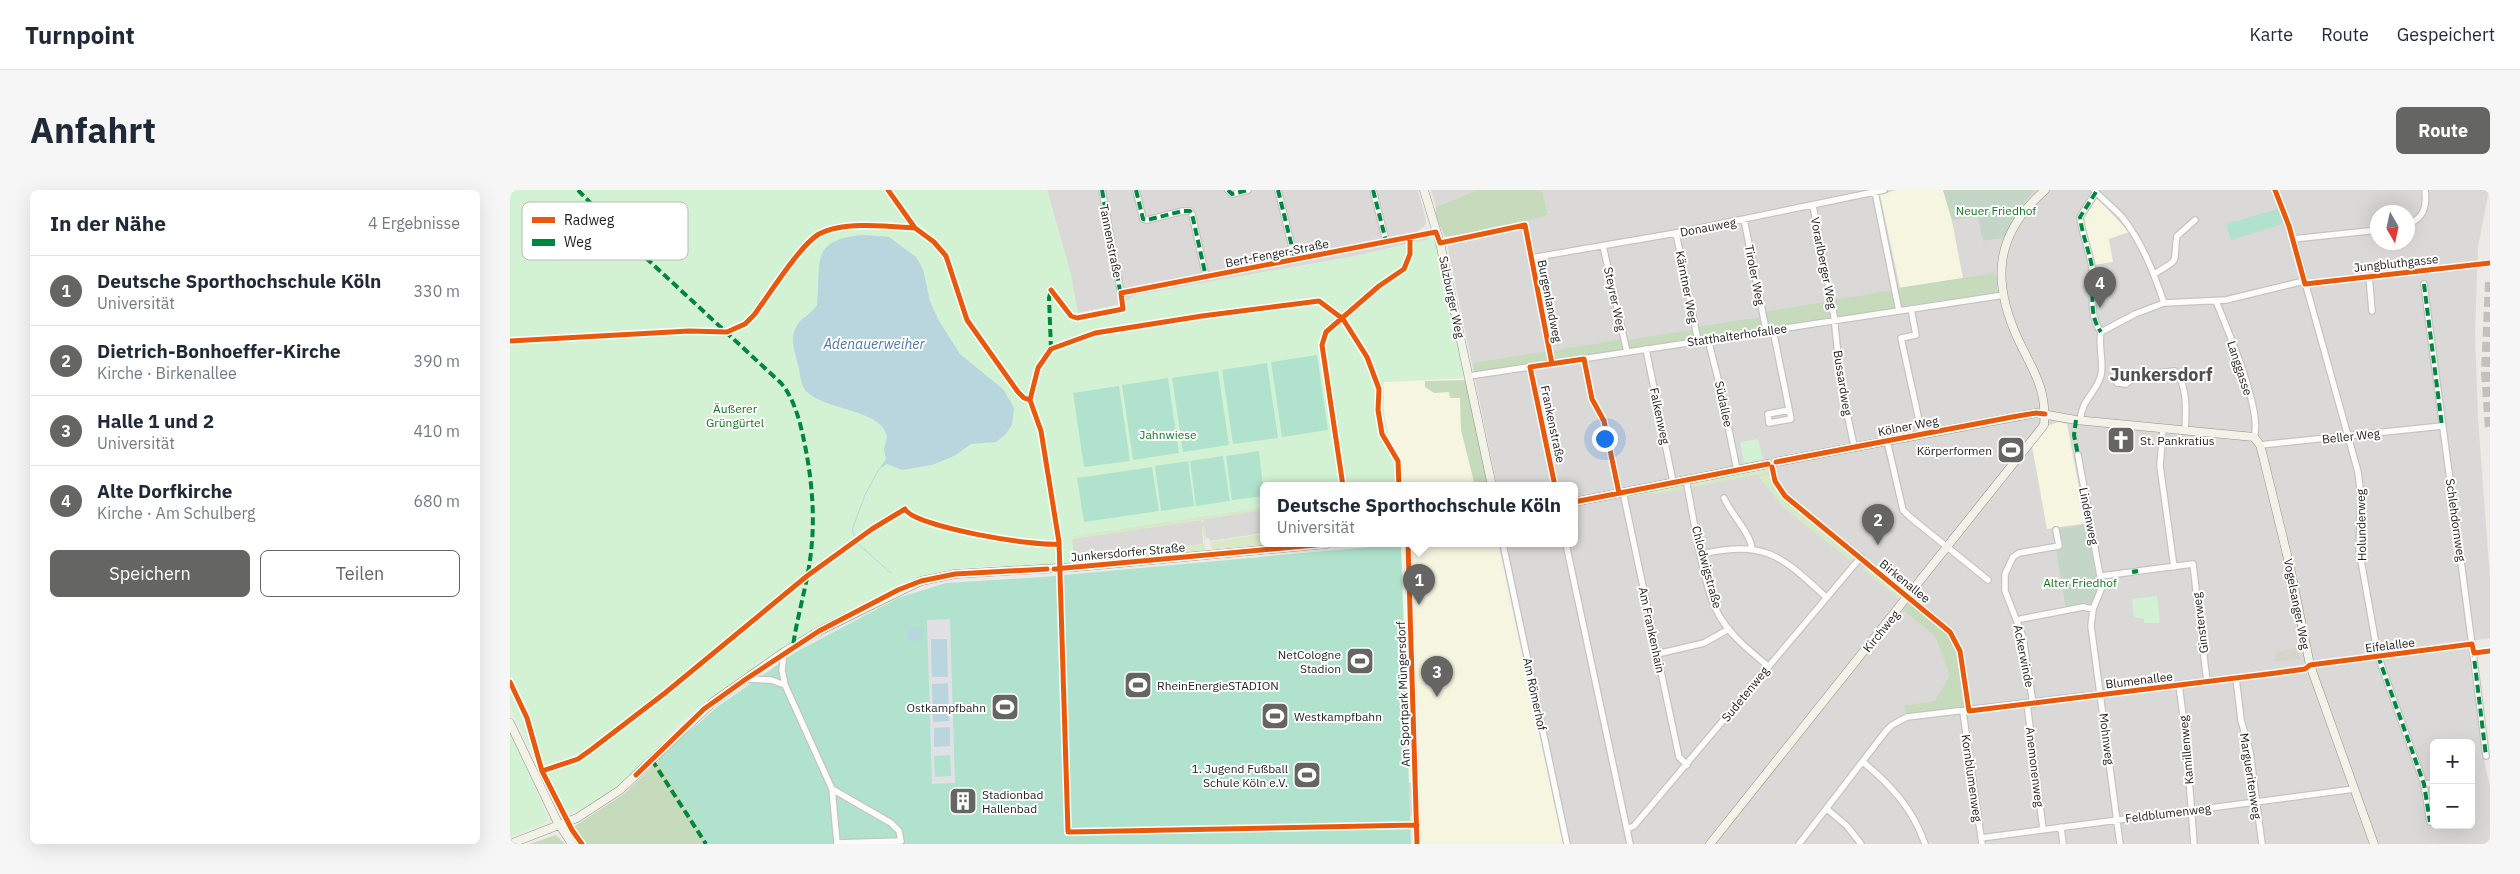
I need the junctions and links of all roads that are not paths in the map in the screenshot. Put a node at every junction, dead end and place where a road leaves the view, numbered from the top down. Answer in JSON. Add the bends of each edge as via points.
{"nodes":[{"id":1,"x":1102,"y":190,"type":"edge"},
{"id":2,"x":1136,"y":190,"type":"edge"},
{"id":3,"x":1248,"y":190,"type":"edge"},
{"id":4,"x":1278,"y":190,"type":"edge"},
{"id":5,"x":1373,"y":190,"type":"edge"},
{"id":6,"x":1424,"y":190,"type":"edge"},
{"id":7,"x":1884,"y":190,"type":"edge"},
{"id":8,"x":2045,"y":190,"type":"edge"},
{"id":9,"x":2275,"y":190,"type":"edge"},
{"id":10,"x":2425,"y":190,"type":"edge"},
{"id":11,"x":2095,"y":191,"type":"edge"},
{"id":12,"x":1229,"y":192,"type":"edge"},
{"id":13,"x":1875,"y":192,"type":"junction"},
{"id":14,"x":1813,"y":206,"type":"junction"},
{"id":15,"x":1744,"y":219,"type":"junction"},
{"id":16,"x":2195,"y":220,"type":"dead end"},
{"id":17,"x":2415,"y":220,"type":"edge"},
{"id":18,"x":2370,"y":231,"type":"edge"},
{"id":19,"x":1436,"y":232,"type":"junction"},
{"id":20,"x":1676,"y":233,"type":"junction"},
{"id":21,"x":2293,"y":239,"type":"junction"},
{"id":22,"x":1386,"y":241,"type":"junction"},
{"id":23,"x":1528,"y":241,"type":"dead end"},
{"id":24,"x":1603,"y":246,"type":"junction"},
{"id":25,"x":1531,"y":258,"type":"junction"},
{"id":26,"x":1295,"y":259,"type":"junction"},
{"id":27,"x":2490,"y":263,"type":"edge"},
{"id":28,"x":2154,"y":274,"type":"junction"},
{"id":29,"x":2369,"y":276,"type":"junction"},
{"id":30,"x":1206,"y":277,"type":"junction"},
{"id":31,"x":2305,"y":283,"type":"junction"},
{"id":32,"x":2424,"y":284,"type":"dead end"},
{"id":33,"x":1121,"y":293,"type":"joint"},
{"id":34,"x":2004,"y":295,"type":"junction"},
{"id":35,"x":2216,"y":301,"type":"junction"},
{"id":36,"x":2164,"y":303,"type":"junction"},
{"id":37,"x":1911,"y":309,"type":"junction"},
{"id":38,"x":1899,"y":311,"type":"junction"},
{"id":39,"x":2372,"y":311,"type":"dead end"},
{"id":40,"x":1835,"y":320,"type":"junction"},
{"id":41,"x":1766,"y":330,"type":"junction"},
{"id":42,"x":1773,"y":330,"type":"junction"},
{"id":43,"x":2101,"y":332,"type":"junction"},
{"id":44,"x":1708,"y":340,"type":"junction"},
{"id":45,"x":1698,"y":341,"type":"junction"},
{"id":46,"x":1646,"y":349,"type":"junction"},
{"id":47,"x":1627,"y":352,"type":"junction"},
{"id":48,"x":1584,"y":359,"type":"junction"},
{"id":49,"x":1552,"y":364,"type":"junction"},
{"id":50,"x":1530,"y":367,"type":"junction"},
{"id":51,"x":1469,"y":376,"type":"junction"},
{"id":52,"x":2117,"y":383,"type":"dead end"},
{"id":53,"x":1789,"y":410,"type":"dead end"},
{"id":54,"x":2045,"y":414,"type":"junction"},
{"id":55,"x":2080,"y":421,"type":"junction"},
{"id":56,"x":2442,"y":426,"type":"junction"},
{"id":57,"x":2163,"y":429,"type":"junction"},
{"id":58,"x":2185,"y":431,"type":"junction"},
{"id":59,"x":1922,"y":434,"type":"junction"},
{"id":60,"x":2348,"y":436,"type":"junction"},
{"id":61,"x":2254,"y":438,"type":"junction"},
{"id":62,"x":1887,"y":440,"type":"junction"},
{"id":63,"x":2260,"y":445,"type":"junction"},
{"id":64,"x":1854,"y":446,"type":"junction"},
{"id":65,"x":2078,"y":455,"type":"dead end"},
{"id":66,"x":1772,"y":464,"type":"junction"},
{"id":67,"x":1737,"y":470,"type":"junction"},
{"id":68,"x":1686,"y":480,"type":"junction"},
{"id":69,"x":1491,"y":482,"type":"edge"},
{"id":70,"x":1554,"y":482,"type":"edge"},
{"id":71,"x":1673,"y":482,"type":"junction"},
{"id":72,"x":1621,"y":493,"type":"junction"},
{"id":73,"x":1724,"y":498,"type":"dead end"},
{"id":74,"x":1578,"y":501,"type":"edge"},
{"id":75,"x":2056,"y":530,"type":"dead end"},
{"id":76,"x":1293,"y":547,"type":"edge"},
{"id":77,"x":1408,"y":547,"type":"edge"},
{"id":78,"x":1504,"y":547,"type":"edge"},
{"id":79,"x":1567,"y":547,"type":"edge"},
{"id":80,"x":1948,"y":547,"type":"junction"},
{"id":81,"x":1752,"y":549,"type":"junction"},
{"id":82,"x":1701,"y":554,"type":"junction"},
{"id":83,"x":1861,"y":558,"type":"junction"},
{"id":84,"x":2174,"y":567,"type":"junction"},
{"id":85,"x":2101,"y":576,"type":"junction"},
{"id":86,"x":1988,"y":580,"type":"dead end"},
{"id":87,"x":1908,"y":596,"type":"junction"},
{"id":88,"x":1826,"y":597,"type":"junction"},
{"id":89,"x":2093,"y":608,"type":"junction"},
{"id":90,"x":2021,"y":619,"type":"dead end"},
{"id":91,"x":1729,"y":629,"type":"junction"},
{"id":92,"x":2472,"y":644,"type":"junction"},
{"id":93,"x":784,"y":652,"type":"junction"},
{"id":94,"x":1657,"y":654,"type":"junction"},
{"id":95,"x":2378,"y":656,"type":"junction"},
{"id":96,"x":2310,"y":665,"type":"junction"},
{"id":97,"x":1768,"y":666,"type":"junction"},
{"id":98,"x":2236,"y":678,"type":"junction"},
{"id":99,"x":746,"y":679,"type":"junction"},
{"id":100,"x":2207,"y":682,"type":"junction"},
{"id":101,"x":785,"y":684,"type":"junction"},
{"id":102,"x":2179,"y":685,"type":"junction"},
{"id":103,"x":2101,"y":695,"type":"junction"},
{"id":104,"x":2030,"y":704,"type":"junction"},
{"id":105,"x":1966,"y":711,"type":"junction"},
{"id":106,"x":510,"y":723,"type":"edge"},
{"id":107,"x":2486,"y":756,"type":"dead end"},
{"id":108,"x":1862,"y":762,"type":"junction"},
{"id":109,"x":1687,"y":764,"type":"junction"},
{"id":110,"x":2430,"y":783,"type":"edge"},
{"id":111,"x":2424,"y":784,"type":"junction"},
{"id":112,"x":2354,"y":788,"type":"junction"},
{"id":113,"x":832,"y":789,"type":"junction"},
{"id":114,"x":2256,"y":802,"type":"junction"},
{"id":115,"x":1826,"y":809,"type":"junction"},
{"id":116,"x":2190,"y":810,"type":"junction"},
{"id":117,"x":2117,"y":820,"type":"junction"},
{"id":118,"x":2430,"y":822,"type":"dead end"},
{"id":119,"x":560,"y":826,"type":"junction"},
{"id":120,"x":2061,"y":827,"type":"junction"},
{"id":121,"x":1627,"y":829,"type":"junction"},
{"id":122,"x":2043,"y":829,"type":"junction"},
{"id":123,"x":1981,"y":841,"type":"edge"},
{"id":124,"x":836,"y":843,"type":"edge"},
{"id":125,"x":510,"y":844,"type":"edge"},
{"id":126,"x":572,"y":844,"type":"edge"},
{"id":127,"x":1418,"y":844,"type":"edge"},
{"id":128,"x":1567,"y":844,"type":"edge"},
{"id":129,"x":1630,"y":844,"type":"edge"},
{"id":130,"x":1710,"y":844,"type":"edge"},
{"id":131,"x":1799,"y":844,"type":"edge"},
{"id":132,"x":1861,"y":844,"type":"edge"},
{"id":133,"x":1925,"y":844,"type":"edge"},
{"id":134,"x":2063,"y":844,"type":"edge"},
{"id":135,"x":2120,"y":844,"type":"edge"},
{"id":136,"x":2194,"y":844,"type":"edge"},
{"id":137,"x":2262,"y":844,"type":"edge"},
{"id":138,"x":2374,"y":844,"type":"edge"}],
"edges":[{"from":1,"to":33,"type":"street","name":"Tannenstraße"},
{"from":2,"to":30,"type":"street","via":[[1143,219],[1190,211]]},
{"from":3,"to":12,"type":"street"},
{"from":4,"to":26,"type":"street"},
{"from":5,"to":22,"type":"street"},
{"from":6,"to":19,"type":"street","name":"Salzburger Weg"},
{"from":7,"to":13,"type":"street","name":"Donauweg"},
{"from":8,"to":34,"type":"street","via":[[2005,244],[2001,261]]},
{"from":9,"to":21,"type":"street","name":"Holunderweg"},
{"from":10,"to":17,"type":"street","via":[[2425,207],[2422,215]]},
{"from":11,"to":28,"type":"street","via":[[2132,231]]},
{"from":11,"to":43,"type":"street","via":[[2080,217],[2093,274],[2095,322]]},
{"from":13,"to":14,"type":"street","name":"Donauweg"},
{"from":13,"to":38,"type":"street"},
{"from":14,"to":15,"type":"street","name":"Donauweg"},
{"from":14,"to":40,"type":"street","name":"Vorarlberger Weg"},
{"from":15,"to":20,"type":"street","name":"Donauweg"},
{"from":15,"to":41,"type":"street","name":"Tiroler Weg"},
{"from":16,"to":28,"type":"street","via":[[2177,236],[2175,260]]},
{"from":18,"to":21,"type":"street"},
{"from":19,"to":22,"type":"street","name":"Bert-Fenger-Straße"},
{"from":19,"to":51,"type":"street","name":"Salzburger Weg"},
{"from":20,"to":24,"type":"street","name":"Donauweg"},
{"from":20,"to":45,"type":"street","name":"Kärntner Weg"},
{"from":21,"to":31,"type":"street","name":"Holunderweg"},
{"from":22,"to":26,"type":"street","name":"Bert-Fenger-Straße"},
{"from":23,"to":25,"type":"street","name":"Burgenlandweg"},
{"from":24,"to":25,"type":"street","name":"Donauweg"},
{"from":24,"to":47,"type":"street","name":"Steyrer Weg"},
{"from":25,"to":49,"type":"street","name":"Burgenlandweg"},
{"from":26,"to":30,"type":"street","name":"Bert-Fenger-Straße"},
{"from":27,"to":29,"type":"street","name":"Jungbluthgasse"},
{"from":28,"to":36,"type":"street"},
{"from":29,"to":31,"type":"street","name":"Jungbluthgasse"},
{"from":29,"to":39,"type":"street","name":"Jungbluthgasse"},
{"from":30,"to":33,"type":"street","name":"Bert-Fenger-Straße"},
{"from":31,"to":35,"type":"street","name":"Jungbluthgasse"},
{"from":31,"to":60,"type":"street","name":"Holunderweg"},
{"from":32,"to":56,"type":"street","name":"Schlehdornweg"},
{"from":34,"to":37,"type":"street","name":"Statthalterhofallee"},
{"from":34,"to":54,"type":"street","via":[[2013,326],[2043,390]]},
{"from":35,"to":36,"type":"street","name":"Jungbluthgasse"},
{"from":35,"to":61,"type":"street","name":"Langgasse","via":[[2245,379],[2256,422]]},
{"from":36,"to":43,"type":"street","name":"Jungbluthgasse"},
{"from":37,"to":38,"type":"street","name":"Statthalterhofallee"},
{"from":37,"to":59,"type":"street","via":[[1916,335],[1902,338]]},
{"from":38,"to":40,"type":"street","name":"Statthalterhofallee"},
{"from":40,"to":42,"type":"street","name":"Statthalterhofallee"},
{"from":40,"to":64,"type":"street","name":"Bussardweg","via":[[1841,384]]},
{"from":41,"to":42,"type":"street","name":"Statthalterhofallee"},
{"from":41,"to":44,"type":"street","name":"Statthalterhofallee"},
{"from":42,"to":53,"type":"street"},
{"from":43,"to":55,"type":"street","via":[[2102,372],[2083,403]]},
{"from":44,"to":45,"type":"street","name":"Statthalterhofallee"},
{"from":44,"to":67,"type":"street","name":"Südallee"},
{"from":45,"to":46,"type":"street","name":"Statthalterhofallee"},
{"from":46,"to":47,"type":"street","name":"Statthalterhofallee"},
{"from":46,"to":71,"type":"street","name":"Falkenweg"},
{"from":47,"to":48,"type":"street","name":"Statthalterhofallee"},
{"from":48,"to":49,"type":"street","name":"Statthalterhofallee"},
{"from":48,"to":72,"type":"street","name":"Am Frankenhain","via":[[1592,399],[1604,421]]},
{"from":49,"to":50,"type":"street","name":"Statthalterhofallee"},
{"from":50,"to":51,"type":"street","name":"Statthalterhofallee"},
{"from":50,"to":70,"type":"street","name":"Frankenstraße"},
{"from":51,"to":69,"type":"street"},
{"from":52,"to":58,"type":"street","via":[[2126,384],[2137,375],[2174,371],[2180,378],[2185,400]]},
{"from":54,"to":55,"type":"street","name":"Kölner Weg"},
{"from":54,"to":59,"type":"street","name":"Kölner Weg"},
{"from":54,"to":80,"type":"street","name":"Kirchweg","via":[[2044,425],[2039,432]]},
{"from":55,"to":57,"type":"street","name":"Kölner Weg"},
{"from":56,"to":60,"type":"street","name":"Beller Weg"},
{"from":56,"to":92,"type":"street","name":"Schlehdornweg"},
{"from":57,"to":58,"type":"street","name":"Kölner Weg"},
{"from":57,"to":84,"type":"street","via":[[2160,466]]},
{"from":58,"to":61,"type":"street","name":"Kölner Weg"},
{"from":59,"to":62,"type":"street","name":"Kölner Weg"},
{"from":60,"to":63,"type":"street","name":"Beller Weg"},
{"from":60,"to":95,"type":"street","name":"Holunderweg","via":[[2360,486],[2359,550]]},
{"from":61,"to":63,"type":"street"},
{"from":62,"to":64,"type":"street","name":"Kölner Weg"},
{"from":62,"to":80,"type":"street","via":[[1903,510]]},
{"from":63,"to":96,"type":"street","name":"Vogelsanger Weg"},
{"from":64,"to":66,"type":"street","name":"Kölner Weg"},
{"from":65,"to":85,"type":"street","name":"Lindenweg"},
{"from":66,"to":67,"type":"street","name":"Kölner Weg"},
{"from":66,"to":83,"type":"street","name":"Birkenallee","via":[[1775,481],[1785,496]]},
{"from":67,"to":68,"type":"street","name":"Kölner Weg"},
{"from":68,"to":71,"type":"street","name":"Kölner Weg"},
{"from":68,"to":82,"type":"street","name":"Chlodwigstraße"},
{"from":71,"to":72,"type":"street","name":"Kölner Weg"},
{"from":72,"to":74,"type":"street","name":"Kölner Weg"},
{"from":72,"to":94,"type":"street","name":"Am Frankenhain"},
{"from":73,"to":81,"type":"street","via":[[1736,522],[1751,540]]},
{"from":75,"to":104,"type":"street","name":"Ackerwinde","via":[[2059,546],[2019,553],[2013,557],[2005,574],[2005,592],[2023,638]]},
{"from":76,"to":93,"type":"street","name":"Junkersdorfer Straße","via":[[1076,567],[945,575],[898,590]]},
{"from":77,"to":127,"type":"street","name":"Am Sportpark Müngersdorf"},
{"from":78,"to":128,"type":"street","name":"Am Römerhof"},
{"from":79,"to":121,"type":"street"},
{"from":80,"to":86,"type":"street"},
{"from":80,"to":87,"type":"street","name":"Kirchweg"},
{"from":81,"to":82,"type":"street","via":[[1733,548]]},
{"from":81,"to":88,"type":"street","via":[[1778,556]]},
{"from":82,"to":91,"type":"street","name":"Chlodwigstraße","via":[[1713,601]]},
{"from":83,"to":87,"type":"street","name":"Birkenallee"},
{"from":83,"to":88,"type":"street","name":"Sudetenweg"},
{"from":84,"to":85,"type":"street"},
{"from":84,"to":100,"type":"street","name":"Ginsterweg","via":[[2193,564]]},
{"from":85,"to":89,"type":"street","name":"Mohnweg","via":[[2102,592]]},
{"from":87,"to":105,"type":"street","name":"Birkenallee","via":[[1945,627],[1957,643]]},
{"from":87,"to":130,"type":"street","name":"Kirchweg"},
{"from":88,"to":97,"type":"street","name":"Sudetenweg"},
{"from":89,"to":90,"type":"street"},
{"from":89,"to":103,"type":"street","name":"Mohnweg","via":[[2091,626]]},
{"from":91,"to":94,"type":"street","via":[[1704,643]]},
{"from":91,"to":97,"type":"street","name":"Chlodwigstraße","via":[[1744,647]]},
{"from":92,"to":95,"type":"street","name":"Eifelallee"},
{"from":92,"to":107,"type":"street","name":"Schlehdornweg"},
{"from":93,"to":99,"type":"street","name":"Junkersdorfer Straße"},
{"from":93,"to":101,"type":"street","via":[[782,670]]},
{"from":94,"to":109,"type":"street","name":"Am Frankenhain","via":[[1679,757]]},
{"from":95,"to":96,"type":"street","name":"Eifelallee"},
{"from":95,"to":111,"type":"street","name":"Holunderweg"},
{"from":96,"to":98,"type":"street","name":"Blumenallee"},
{"from":96,"to":112,"type":"street","name":"Vogelsanger Weg"},
{"from":97,"to":109,"type":"street","name":"Sudetenweg"},
{"from":98,"to":100,"type":"street","name":"Blumenallee"},
{"from":98,"to":114,"type":"street","name":"Margueritenweg"},
{"from":99,"to":101,"type":"street"},
{"from":99,"to":119,"type":"street","name":"Junkersdorfer Straße","via":[[704,709],[620,790]]},
{"from":100,"to":102,"type":"street","name":"Blumenallee"},
{"from":101,"to":113,"type":"street"},
{"from":102,"to":103,"type":"street","name":"Blumenallee"},
{"from":102,"to":116,"type":"street","name":"Kamillenweg"},
{"from":103,"to":104,"type":"street","name":"Blumenallee"},
{"from":103,"to":117,"type":"street","name":"Mohnweg"},
{"from":104,"to":105,"type":"street","name":"Blumenallee"},
{"from":104,"to":122,"type":"street","name":"Anemonenweg"},
{"from":105,"to":108,"type":"street","name":"Blumenallee","via":[[1900,720],[1886,731]]},
{"from":105,"to":123,"type":"street","name":"Kornblumenweg"},
{"from":106,"to":119,"type":"street"},
{"from":108,"to":115,"type":"street","name":"Blumenallee"},
{"from":108,"to":133,"type":"street","via":[[1901,798]]},
{"from":109,"to":121,"type":"street","name":"Sudetenweg","via":[[1634,826]]},
{"from":110,"to":111,"type":"street"},
{"from":111,"to":118,"type":"street","name":"Holunderweg"},
{"from":112,"to":114,"type":"street","name":"Feldblumenweg"},
{"from":112,"to":138,"type":"street","name":"Vogelsanger Weg"},
{"from":113,"to":124,"type":"street"},
{"from":113,"to":124,"type":"street","via":[[896,827],[901,841]]},
{"from":114,"to":116,"type":"street","name":"Feldblumenweg"},
{"from":114,"to":137,"type":"street","name":"Margueritenweg"},
{"from":115,"to":131,"type":"street","name":"Blumenallee"},
{"from":115,"to":132,"type":"street","via":[[1847,826]]},
{"from":116,"to":117,"type":"street","name":"Feldblumenweg"},
{"from":116,"to":136,"type":"street","name":"Kamillenweg"},
{"from":117,"to":120,"type":"street","name":"Feldblumenweg"},
{"from":117,"to":135,"type":"street","name":"Mohnweg"},
{"from":119,"to":125,"type":"street","name":"Junkersdorfer Straße"},
{"from":119,"to":126,"type":"street"},
{"from":120,"to":122,"type":"street","name":"Feldblumenweg"},
{"from":120,"to":134,"type":"street"},
{"from":121,"to":129,"type":"street"},
{"from":122,"to":123,"type":"street","name":"Feldblumenweg"}]}
